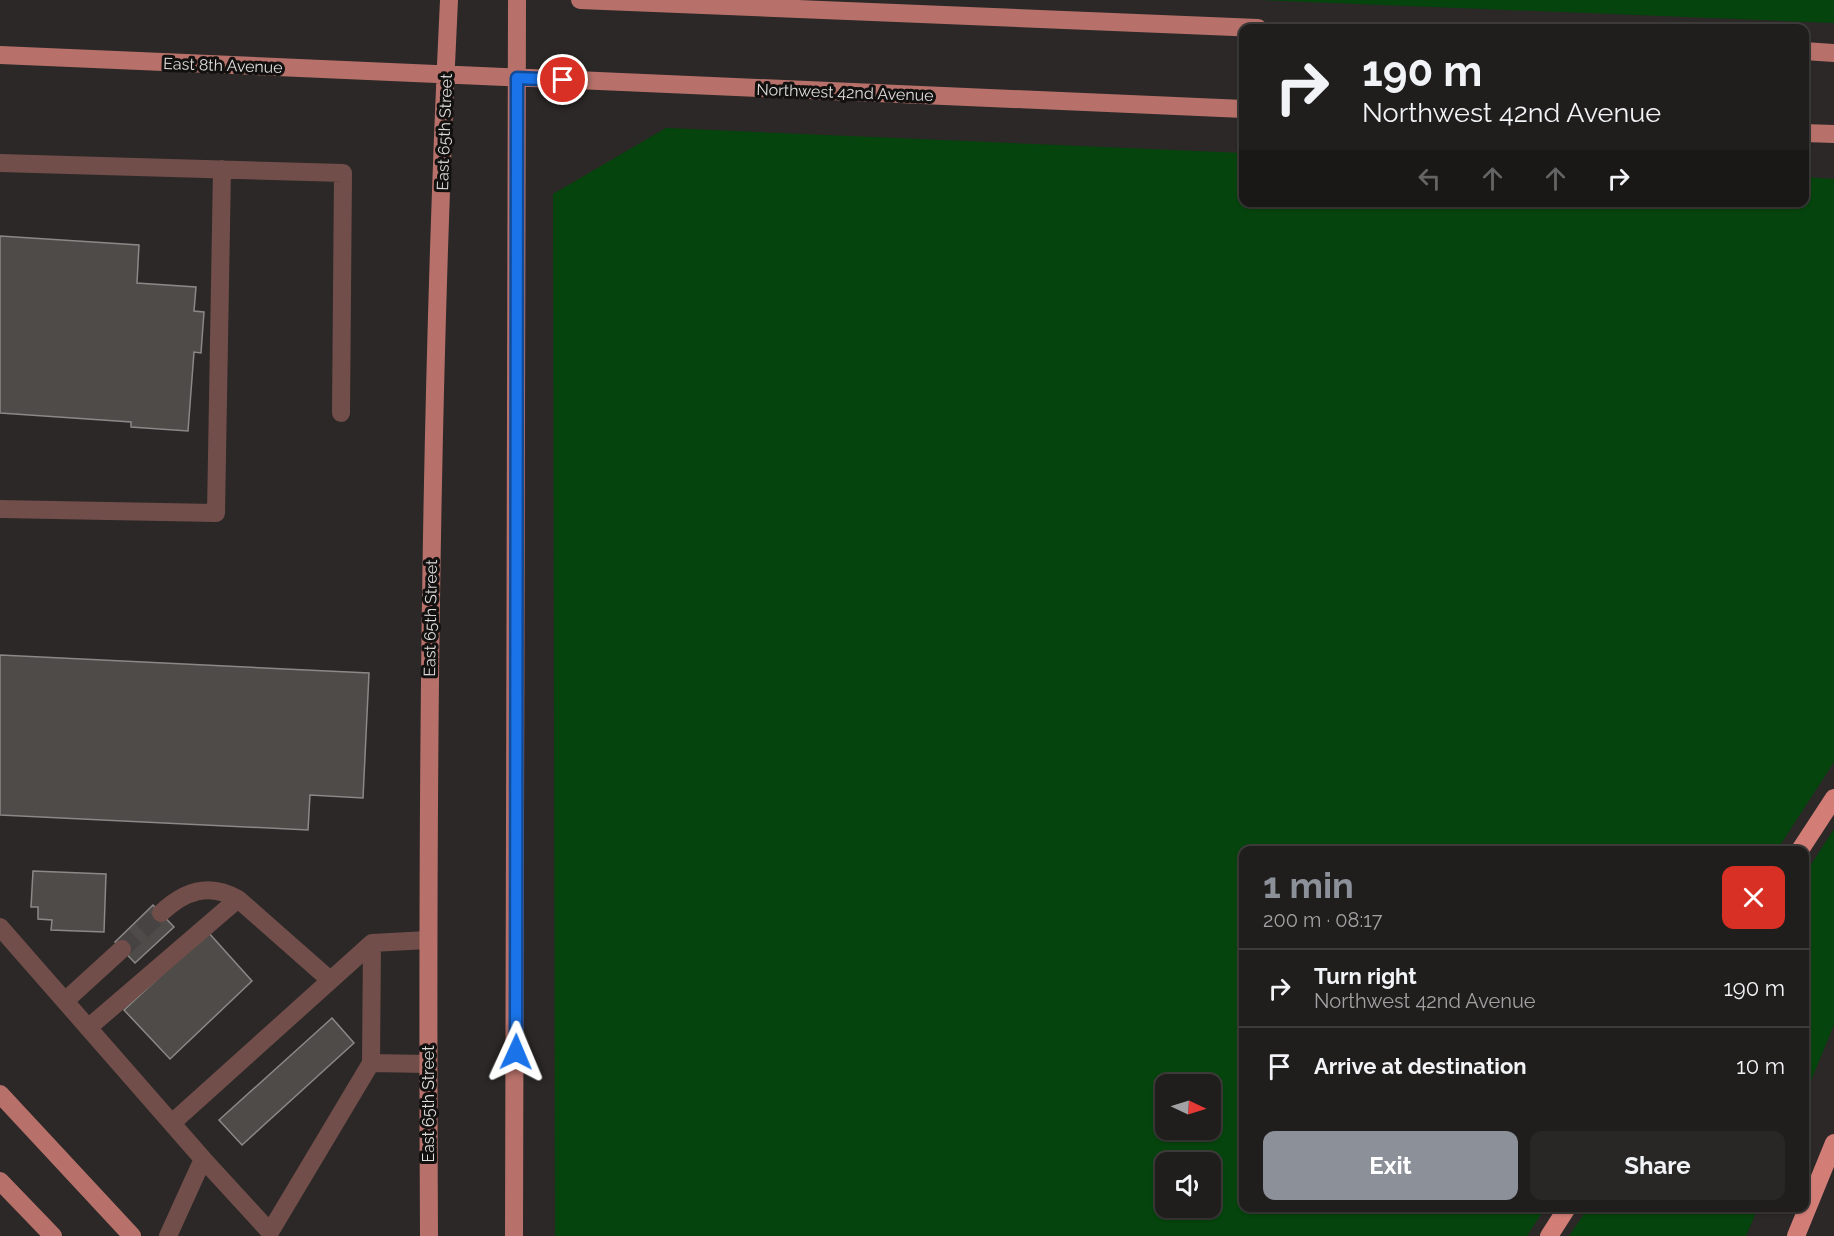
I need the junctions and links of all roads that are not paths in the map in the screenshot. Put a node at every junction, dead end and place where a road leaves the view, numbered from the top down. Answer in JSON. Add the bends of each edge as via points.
{"nodes":[{"id":1,"x":449,"y":0,"type":"edge"},
{"id":2,"x":517,"y":0,"type":"edge"},
{"id":3,"x":579,"y":0,"type":"edge"},
{"id":4,"x":1239,"y":27,"type":"edge"},
{"id":5,"x":1809,"y":51,"type":"edge"},
{"id":6,"x":1834,"y":53,"type":"edge"},
{"id":7,"x":0,"y":56,"type":"edge"},
{"id":8,"x":446,"y":75,"type":"junction"},
{"id":9,"x":517,"y":78,"type":"junction"},
{"id":10,"x":1239,"y":109,"type":"edge"},
{"id":11,"x":1809,"y":133,"type":"edge"},
{"id":12,"x":1834,"y":134,"type":"edge"},
{"id":13,"x":0,"y":163,"type":"edge"},
{"id":14,"x":222,"y":170,"type":"junction"},
{"id":15,"x":341,"y":413,"type":"dead end"},
{"id":16,"x":0,"y":509,"type":"edge"},
{"id":17,"x":1834,"y":798,"type":"edge"},
{"id":18,"x":1803,"y":846,"type":"edge"},
{"id":19,"x":237,"y":899,"type":"junction"},
{"id":20,"x":161,"y":913,"type":"tunnel mouth"},
{"id":21,"x":0,"y":927,"type":"edge"},
{"id":22,"x":428,"y":940,"type":"junction"},
{"id":23,"x":372,"y":943,"type":"junction"},
{"id":24,"x":122,"y":949,"type":"tunnel mouth"},
{"id":25,"x":330,"y":980,"type":"junction"},
{"id":26,"x":65,"y":1001,"type":"junction"},
{"id":27,"x":88,"y":1028,"type":"junction"},
{"id":28,"x":371,"y":1063,"type":"junction"},
{"id":29,"x":428,"y":1064,"type":"junction"},
{"id":30,"x":0,"y":1095,"type":"edge"},
{"id":31,"x":172,"y":1123,"type":"junction"},
{"id":32,"x":1834,"y":1143,"type":"edge"},
{"id":33,"x":203,"y":1159,"type":"junction"},
{"id":34,"x":0,"y":1181,"type":"edge"},
{"id":35,"x":1809,"y":1204,"type":"edge"},
{"id":36,"x":1564,"y":1212,"type":"edge"},
{"id":37,"x":1806,"y":1212,"type":"edge"},
{"id":38,"x":53,"y":1236,"type":"edge"},
{"id":39,"x":132,"y":1236,"type":"edge"},
{"id":40,"x":168,"y":1236,"type":"edge"},
{"id":41,"x":429,"y":1236,"type":"edge"},
{"id":42,"x":514,"y":1236,"type":"edge"},
{"id":43,"x":1549,"y":1236,"type":"edge"},
{"id":44,"x":1796,"y":1236,"type":"edge"}],
"edges":[{"from":1,"to":8,"type":"main road","name":"East 65th Street"},
{"from":2,"to":9,"type":"main road"},
{"from":3,"to":4,"type":"main road"},
{"from":5,"to":6,"type":"main road"},
{"from":7,"to":8,"type":"main road","name":"East 8th Avenue"},
{"from":8,"to":9,"type":"main road","name":"Northwest 42nd Avenue"},
{"from":8,"to":22,"type":"main road","name":"East 65th Street","via":[[433,441]]},
{"from":9,"to":10,"type":"main road","name":"Northwest 42nd Avenue"},
{"from":9,"to":42,"type":"main road"},
{"from":11,"to":12,"type":"main road"},
{"from":13,"to":14,"type":"lane"},
{"from":14,"to":15,"type":"lane","via":[[343,173]]},
{"from":14,"to":16,"type":"lane","via":[[216,513]]},
{"from":17,"to":18,"type":"highway"},
{"from":19,"to":20,"type":"lane","via":[[222,890],[196,891],[174,900]]},
{"from":19,"to":25,"type":"lane"},
{"from":19,"to":27,"type":"lane"},
{"from":21,"to":26,"type":"lane"},
{"from":22,"to":23,"type":"lane"},
{"from":22,"to":29,"type":"main road","name":"East 65th Street"},
{"from":23,"to":25,"type":"lane"},
{"from":23,"to":28,"type":"lane"},
{"from":24,"to":26,"type":"lane"},
{"from":25,"to":31,"type":"lane"},
{"from":26,"to":27,"type":"lane"},
{"from":27,"to":31,"type":"lane"},
{"from":28,"to":29,"type":"lane"},
{"from":28,"to":33,"type":"lane","via":[[270,1232]]},
{"from":29,"to":41,"type":"main road","name":"East 65th Street"},
{"from":30,"to":39,"type":"main road"},
{"from":31,"to":33,"type":"lane"},
{"from":32,"to":35,"type":"highway"},
{"from":33,"to":40,"type":"lane"},
{"from":34,"to":38,"type":"main road"},
{"from":36,"to":43,"type":"highway"},
{"from":37,"to":44,"type":"highway"}]}
